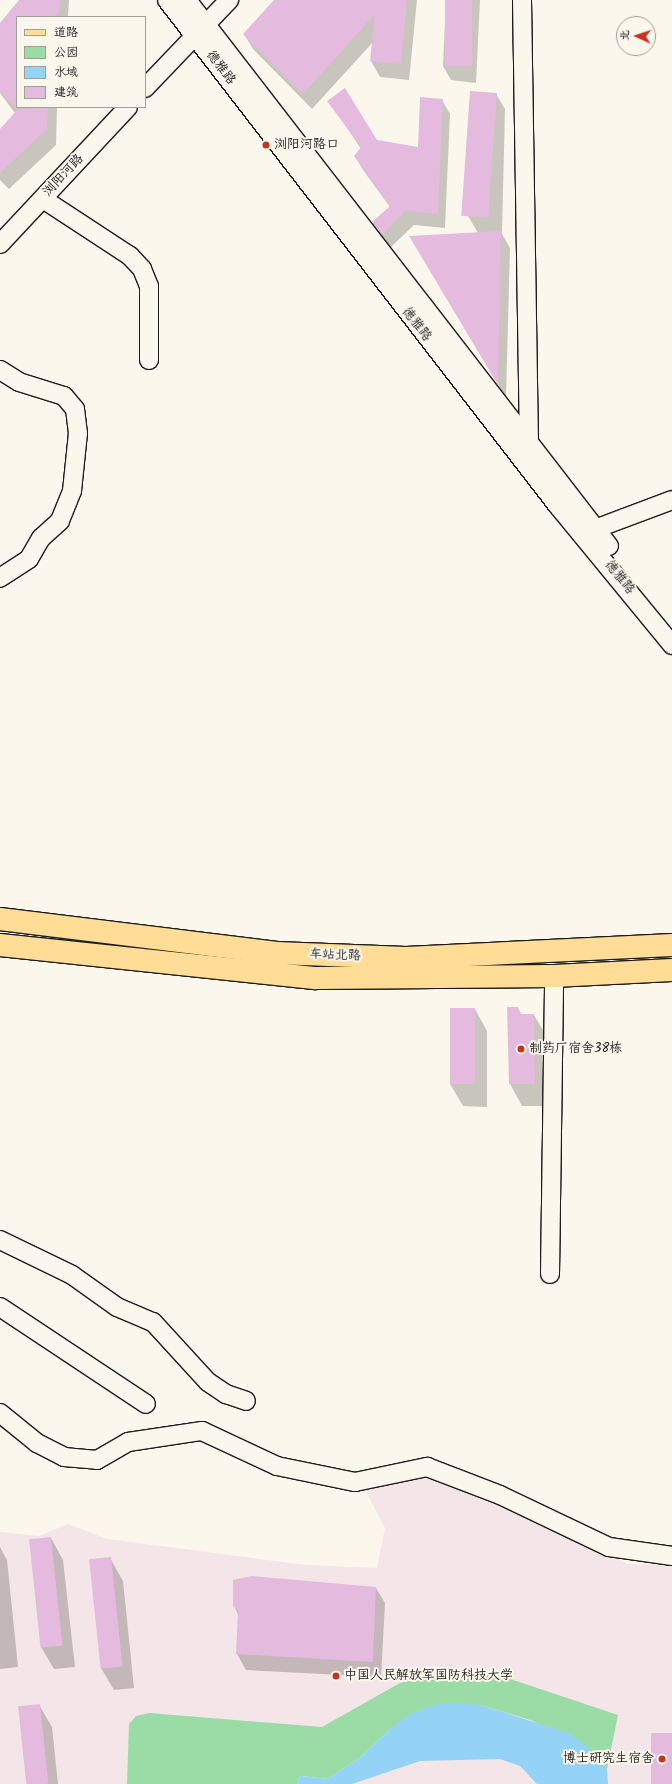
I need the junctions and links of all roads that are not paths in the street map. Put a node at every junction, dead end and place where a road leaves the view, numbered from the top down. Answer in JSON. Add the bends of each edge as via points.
{"nodes":[{"id":1,"x":167,"y":0,"type":"edge"},
{"id":2,"x":187,"y":0,"type":"edge"},
{"id":3,"x":229,"y":0,"type":"edge"},
{"id":4,"x":522,"y":0,"type":"edge"},
{"id":5,"x":200,"y":29,"type":"junction"},
{"id":6,"x":146,"y":87,"type":"edge"},
{"id":7,"x":127,"y":108,"type":"edge"},
{"id":8,"x":43,"y":199,"type":"junction"},
{"id":9,"x":0,"y":244,"type":"edge"},
{"id":10,"x":149,"y":360,"type":"dead end"},
{"id":11,"x":0,"y":370,"type":"edge"},
{"id":12,"x":529,"y":445,"type":"junction"},
{"id":13,"x":672,"y":500,"type":"edge"},
{"id":14,"x":595,"y":529,"type":"junction"},
{"id":15,"x":0,"y":578,"type":"edge"},
{"id":16,"x":672,"y":625,"type":"edge"},
{"id":17,"x":672,"y":645,"type":"edge"},
{"id":18,"x":0,"y":919,"type":"edge"},
{"id":19,"x":0,"y":945,"type":"edge"},
{"id":20,"x":672,"y":945,"type":"edge"},
{"id":21,"x":672,"y":970,"type":"edge"},
{"id":22,"x":554,"y":976,"type":"junction"},
{"id":23,"x":0,"y":1240,"type":"edge"},
{"id":24,"x":550,"y":1274,"type":"dead end"},
{"id":25,"x":0,"y":1307,"type":"edge"},
{"id":26,"x":246,"y":1401,"type":"dead end"},
{"id":27,"x":146,"y":1404,"type":"dead end"},
{"id":28,"x":0,"y":1413,"type":"edge"},
{"id":29,"x":672,"y":1556,"type":"edge"}],
"edges":[{"from":1,"to":5,"type":"street","name":"德雅路"},
{"from":2,"to":5,"type":"street"},
{"from":3,"to":5,"type":"street"},
{"from":4,"to":12,"type":"street"},
{"from":5,"to":6,"type":"street"},
{"from":5,"to":12,"type":"street","name":"德雅路"},
{"from":5,"to":17,"type":"street","name":"德雅路","via":[[381,280]]},
{"from":7,"to":8,"type":"street","name":"浏阳河路"},
{"from":8,"to":9,"type":"street","name":"浏阳河路"},
{"from":8,"to":10,"type":"street","via":[[130,256],[142,269],[149,286]]},
{"from":11,"to":15,"type":"street","via":[[19,382],[64,396],[75,409],[78,433],[72,491],[60,521],[41,538],[29,560]]},
{"from":12,"to":14,"type":"street","name":"德雅路"},
{"from":13,"to":14,"type":"street"},
{"from":14,"to":16,"type":"street","name":"德雅路"},
{"from":18,"to":20,"type":"main road","name":"车站北路","via":[[277,953],[406,958]]},
{"from":19,"to":22,"type":"main road","name":"车站北路","via":[[316,978]]},
{"from":21,"to":22,"type":"main road","name":"车站北路"},
{"from":22,"to":24,"type":"street"},
{"from":23,"to":26,"type":"street","via":[[72,1276],[117,1307],[153,1322],[208,1382],[226,1394]]},
{"from":25,"to":27,"type":"street"},
{"from":28,"to":29,"type":"street","via":[[53,1453],[72,1458],[97,1460],[128,1442],[202,1430],[277,1466],[355,1482],[427,1466],[500,1495],[609,1547]]}]}
